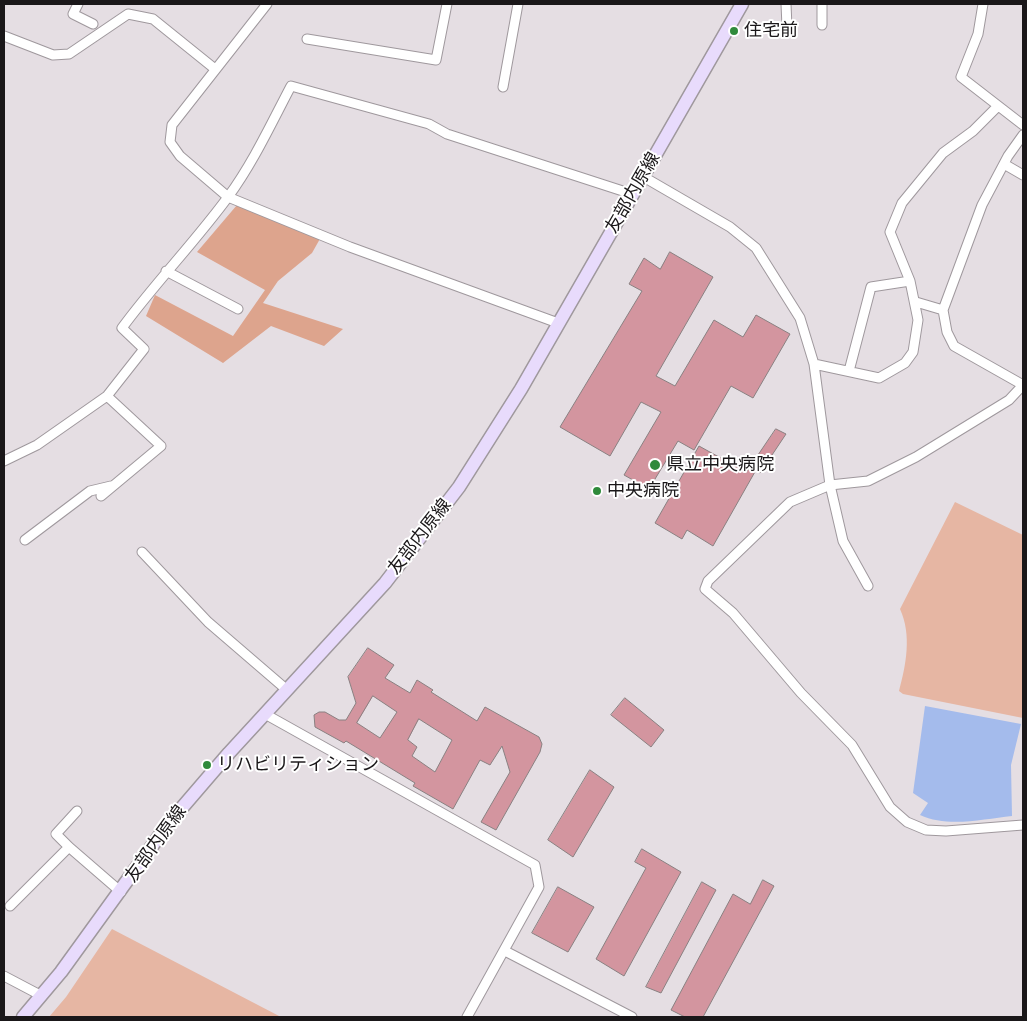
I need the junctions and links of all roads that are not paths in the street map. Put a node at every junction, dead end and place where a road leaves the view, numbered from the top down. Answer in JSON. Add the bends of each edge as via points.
{"nodes":[{"id":1,"x":78,"y":4,"type":"edge"},
{"id":2,"x":267,"y":4,"type":"edge"},
{"id":3,"x":447,"y":4,"type":"edge"},
{"id":4,"x":518,"y":4,"type":"edge"},
{"id":5,"x":742,"y":4,"type":"edge"},
{"id":6,"x":786,"y":4,"type":"edge"},
{"id":7,"x":822,"y":4,"type":"edge"},
{"id":8,"x":983,"y":4,"type":"edge"},
{"id":9,"x":93,"y":24,"type":"dead end"},
{"id":10,"x":822,"y":25,"type":"dead end"},
{"id":11,"x":786,"y":27,"type":"dead end"},
{"id":12,"x":4,"y":36,"type":"edge"},
{"id":13,"x":307,"y":38,"type":"dead end"},
{"id":14,"x":215,"y":69,"type":"junction"},
{"id":15,"x":503,"y":87,"type":"dead end"},
{"id":16,"x":998,"y":106,"type":"junction"},
{"id":17,"x":1023,"y":125,"type":"edge"},
{"id":18,"x":1023,"y":135,"type":"edge"},
{"id":19,"x":1004,"y":164,"type":"junction"},
{"id":20,"x":1023,"y":175,"type":"edge"},
{"id":21,"x":642,"y":176,"type":"junction"},
{"id":22,"x":632,"y":194,"type":"junction"},
{"id":23,"x":228,"y":197,"type":"junction"},
{"id":24,"x":166,"y":271,"type":"junction"},
{"id":25,"x":910,"y":281,"type":"junction"},
{"id":26,"x":916,"y":302,"type":"junction"},
{"id":27,"x":238,"y":309,"type":"dead end"},
{"id":28,"x":943,"y":310,"type":"junction"},
{"id":29,"x":558,"y":322,"type":"junction"},
{"id":30,"x":814,"y":364,"type":"junction"},
{"id":31,"x":849,"y":371,"type":"junction"},
{"id":32,"x":1023,"y":385,"type":"edge"},
{"id":33,"x":107,"y":396,"type":"junction"},
{"id":34,"x":4,"y":461,"type":"edge"},
{"id":35,"x":114,"y":485,"type":"junction"},
{"id":36,"x":830,"y":485,"type":"junction"},
{"id":37,"x":102,"y":496,"type":"dead end"},
{"id":38,"x":25,"y":540,"type":"dead end"},
{"id":39,"x":142,"y":552,"type":"dead end"},
{"id":40,"x":868,"y":586,"type":"dead end"},
{"id":41,"x":287,"y":690,"type":"junction"},
{"id":42,"x":265,"y":714,"type":"junction"},
{"id":43,"x":77,"y":811,"type":"dead end"},
{"id":44,"x":1023,"y":825,"type":"edge"},
{"id":45,"x":68,"y":848,"type":"junction"},
{"id":46,"x":121,"y":892,"type":"junction"},
{"id":47,"x":10,"y":906,"type":"dead end"},
{"id":48,"x":505,"y":951,"type":"junction"},
{"id":49,"x":4,"y":976,"type":"edge"},
{"id":50,"x":42,"y":996,"type":"junction"},
{"id":51,"x":23,"y":1017,"type":"edge"},
{"id":52,"x":467,"y":1017,"type":"edge"},
{"id":53,"x":632,"y":1017,"type":"edge"}],
"edges":[{"from":1,"to":9,"type":"street","via":[[73,14]]},
{"from":2,"to":14,"type":"street"},
{"from":3,"to":13,"type":"street","via":[[436,60]]},
{"from":4,"to":15,"type":"street"},
{"from":5,"to":21,"type":"main road","name":"友部内原線"},
{"from":6,"to":11,"type":"street"},
{"from":7,"to":10,"type":"street"},
{"from":8,"to":16,"type":"street","via":[[978,34],[961,77]]},
{"from":12,"to":14,"type":"street","via":[[53,55],[69,54],[128,14],[153,19]]},
{"from":14,"to":23,"type":"street","via":[[172,125],[170,142],[180,156]]},
{"from":16,"to":17,"type":"street"},
{"from":16,"to":25,"type":"street","via":[[973,131],[943,153],[902,203],[890,232]]},
{"from":18,"to":19,"type":"street"},
{"from":19,"to":20,"type":"street"},
{"from":19,"to":28,"type":"street","via":[[982,205]]},
{"from":21,"to":22,"type":"main road","name":"友部内原線"},
{"from":21,"to":30,"type":"street","via":[[730,227],[756,248],[800,318]]},
{"from":22,"to":23,"type":"street","via":[[447,134],[429,124],[290,86],[260,146]]},
{"from":22,"to":29,"type":"main road","name":"友部内原線"},
{"from":23,"to":24,"type":"street"},
{"from":23,"to":29,"type":"street","via":[[350,247]]},
{"from":24,"to":27,"type":"street"},
{"from":24,"to":33,"type":"street","via":[[122,328],[144,348]]},
{"from":25,"to":26,"type":"street"},
{"from":25,"to":31,"type":"street","via":[[871,288]]},
{"from":26,"to":28,"type":"street"},
{"from":26,"to":31,"type":"street","via":[[918,320],[913,352],[905,363],[879,378]]},
{"from":28,"to":32,"type":"street","via":[[947,332],[954,346]]},
{"from":29,"to":41,"type":"main road","name":"友部内原線","via":[[521,389],[446,505],[385,583]]},
{"from":30,"to":31,"type":"street"},
{"from":30,"to":36,"type":"street"},
{"from":32,"to":36,"type":"street","via":[[1009,400],[916,457],[868,481]]},
{"from":33,"to":34,"type":"street","via":[[37,445]]},
{"from":33,"to":35,"type":"street","via":[[161,446]]},
{"from":35,"to":37,"type":"street"},
{"from":35,"to":38,"type":"street","via":[[90,491]]},
{"from":36,"to":40,"type":"street","via":[[843,541]]},
{"from":36,"to":44,"type":"street","via":[[790,502],[708,581],[705,589],[733,613],[801,693],[852,745],[890,807],[907,822],[933,831]]},
{"from":39,"to":41,"type":"street","via":[[208,622]]},
{"from":41,"to":42,"type":"main road","name":"友部内原線"},
{"from":42,"to":46,"type":"main road","name":"友部内原線","via":[[168,824]]},
{"from":42,"to":48,"type":"street","via":[[535,865],[539,887]]},
{"from":43,"to":45,"type":"street","via":[[56,834]]},
{"from":45,"to":46,"type":"street"},
{"from":45,"to":47,"type":"street"},
{"from":46,"to":50,"type":"main road","name":"友部内原線"},
{"from":48,"to":52,"type":"street"},
{"from":48,"to":53,"type":"street"},
{"from":49,"to":50,"type":"street"},
{"from":50,"to":51,"type":"main road","name":"友部内原線"}]}
